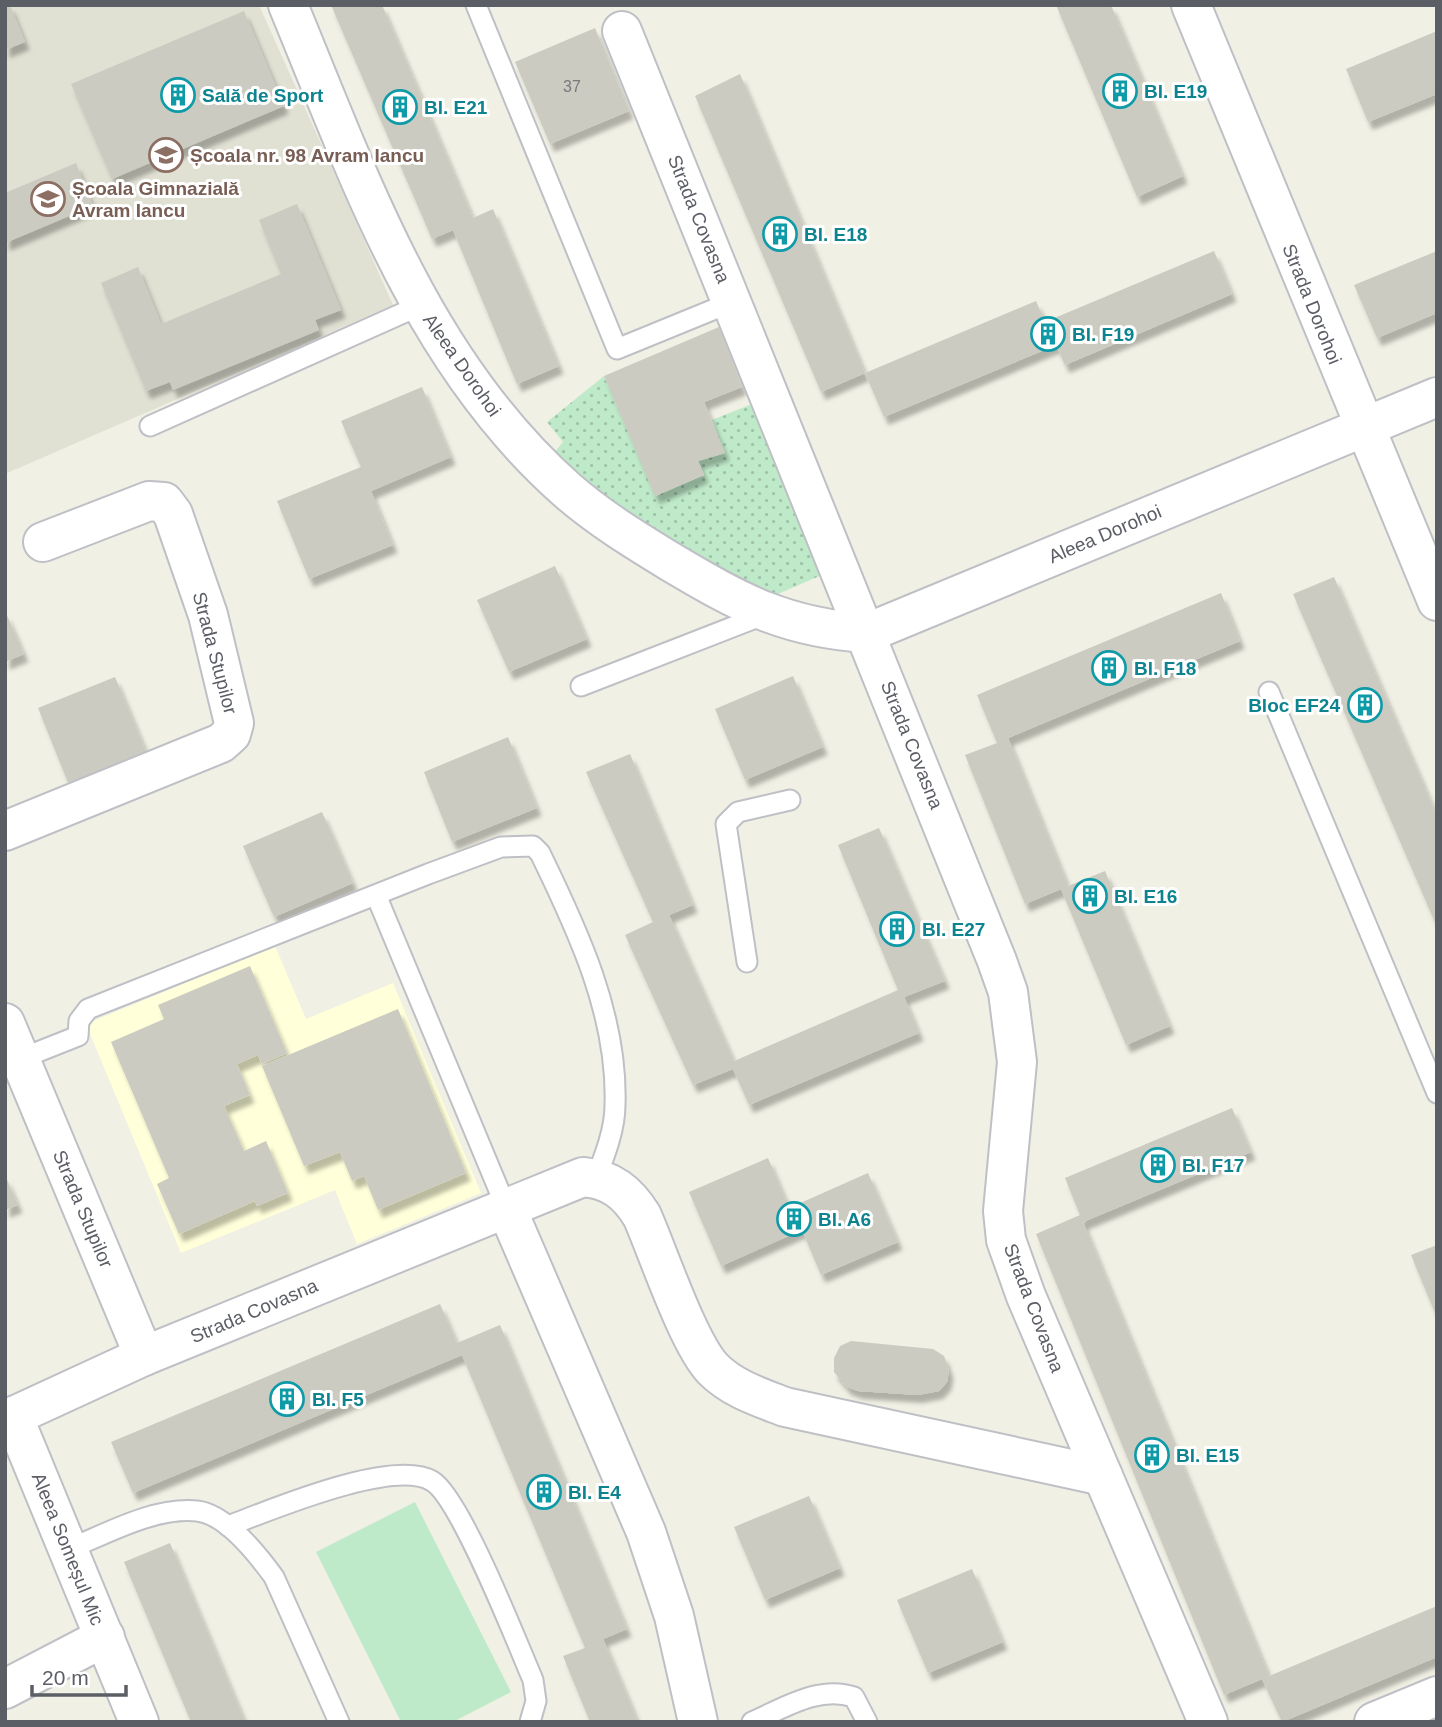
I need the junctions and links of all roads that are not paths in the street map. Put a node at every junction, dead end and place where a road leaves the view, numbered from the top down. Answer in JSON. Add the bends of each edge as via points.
{"nodes":[{"id":1,"x":288,"y":5,"type":"edge"},
{"id":2,"x":476,"y":5,"type":"edge"},
{"id":3,"x":1191,"y":5,"type":"edge"},
{"id":4,"x":622,"y":31,"type":"dead end"},
{"id":5,"x":732,"y":302,"type":"junction"},
{"id":6,"x":421,"y":305,"type":"junction"},
{"id":7,"x":1437,"y":397,"type":"edge"},
{"id":8,"x":150,"y":426,"type":"dead end"},
{"id":9,"x":1363,"y":427,"type":"junction"},
{"id":10,"x":43,"y":542,"type":"dead end"},
{"id":11,"x":1437,"y":601,"type":"edge"},
{"id":12,"x":768,"y":614,"type":"junction"},
{"id":13,"x":867,"y":633,"type":"junction"},
{"id":14,"x":581,"y":686,"type":"dead end"},
{"id":15,"x":1269,"y":692,"type":"dead end"},
{"id":16,"x":790,"y":800,"type":"dead end"},
{"id":17,"x":5,"y":831,"type":"edge"},
{"id":18,"x":376,"y":894,"type":"junction"},
{"id":19,"x":747,"y":962,"type":"dead end"},
{"id":20,"x":5,"y":1023,"type":"edge"},
{"id":21,"x":20,"y":1059,"type":"junction"},
{"id":22,"x":1437,"y":1093,"type":"edge"},
{"id":23,"x":596,"y":1178,"type":"junction"},
{"id":24,"x":506,"y":1207,"type":"junction"},
{"id":25,"x":144,"y":1356,"type":"junction"},
{"id":26,"x":9,"y":1418,"type":"edge"},
{"id":27,"x":1102,"y":1476,"type":"junction"},
{"id":28,"x":228,"y":1526,"type":"junction"},
{"id":29,"x":69,"y":1549,"type":"junction"},
{"id":30,"x":105,"y":1637,"type":"junction"},
{"id":31,"x":5,"y":1689,"type":"edge"},
{"id":32,"x":1437,"y":1696,"type":"edge"},
{"id":33,"x":139,"y":1722,"type":"edge"},
{"id":34,"x":340,"y":1722,"type":"edge"},
{"id":35,"x":530,"y":1722,"type":"edge"},
{"id":36,"x":698,"y":1722,"type":"edge"},
{"id":37,"x":752,"y":1722,"type":"edge"},
{"id":38,"x":867,"y":1722,"type":"edge"},
{"id":39,"x":1208,"y":1722,"type":"edge"},
{"id":40,"x":1374,"y":1722,"type":"edge"}],
"edges":[{"from":1,"to":6,"type":"street","name":"Aleea Dorohoi","via":[[383,234]]},
{"from":2,"to":5,"type":"lane","via":[[617,349]]},
{"from":3,"to":9,"type":"street","name":"Strada Dorohoi"},
{"from":4,"to":5,"type":"street","name":"Strada Covasna"},
{"from":5,"to":13,"type":"street","name":"Strada Covasna"},
{"from":6,"to":8,"type":"lane"},
{"from":6,"to":12,"type":"street","name":"Aleea Dorohoi","via":[[489,406],[568,491],[621,532]]},
{"from":7,"to":9,"type":"street","name":"Aleea Dorohoi"},
{"from":9,"to":11,"type":"street","name":"Strada Dorohoi"},
{"from":9,"to":13,"type":"street","name":"Aleea Dorohoi"},
{"from":10,"to":17,"type":"street","name":"Strada Stupilor","via":[[149,501],[164,502],[173,514],[208,615],[234,723],[221,743]]},
{"from":12,"to":13,"type":"street","name":"Aleea Dorohoi","via":[[819,629]]},
{"from":12,"to":14,"type":"lane"},
{"from":13,"to":27,"type":"street","name":"Strada Covasna","via":[[1008,992],[1017,1062],[1004,1179],[1006,1240]]},
{"from":15,"to":22,"type":"lane"},
{"from":16,"to":19,"type":"lane","via":[[738,812],[726,824]]},
{"from":18,"to":21,"type":"lane","via":[[88,1009],[79,1021],[78,1036]]},
{"from":18,"to":23,"type":"lane","via":[[501,847],[533,846],[540,853],[581,944],[613,1054],[615,1107]]},
{"from":18,"to":24,"type":"lane"},
{"from":20,"to":21,"type":"street","name":"Strada Stupilor"},
{"from":21,"to":25,"type":"street","name":"Strada Stupilor"},
{"from":23,"to":24,"type":"street","name":"Strada Covasna","via":[[570,1180]]},
{"from":23,"to":27,"type":"street","via":[[617,1186],[632,1199],[697,1345],[712,1368],[745,1392],[785,1407]]},
{"from":24,"to":25,"type":"street","name":"Strada Covasna"},
{"from":24,"to":36,"type":"street","via":[[646,1532],[674,1616]]},
{"from":25,"to":26,"type":"street","name":"Strada Covasna"},
{"from":26,"to":29,"type":"street","name":"Aleea Someșul Mic"},
{"from":27,"to":39,"type":"street","name":"Strada Covasna"},
{"from":28,"to":29,"type":"lane","via":[[199,1511],[164,1514]]},
{"from":28,"to":34,"type":"lane","via":[[274,1577]]},
{"from":28,"to":35,"type":"lane","via":[[351,1483],[410,1474],[433,1481],[456,1506],[533,1680],[536,1701]]},
{"from":29,"to":30,"type":"street","name":"Aleea Someșul Mic"},
{"from":30,"to":31,"type":"street"},
{"from":30,"to":33,"type":"street","name":"Aleea Someșul Mic"},
{"from":32,"to":40,"type":"street"},
{"from":37,"to":38,"type":"lane","via":[[836,1691],[854,1697]]}]}
